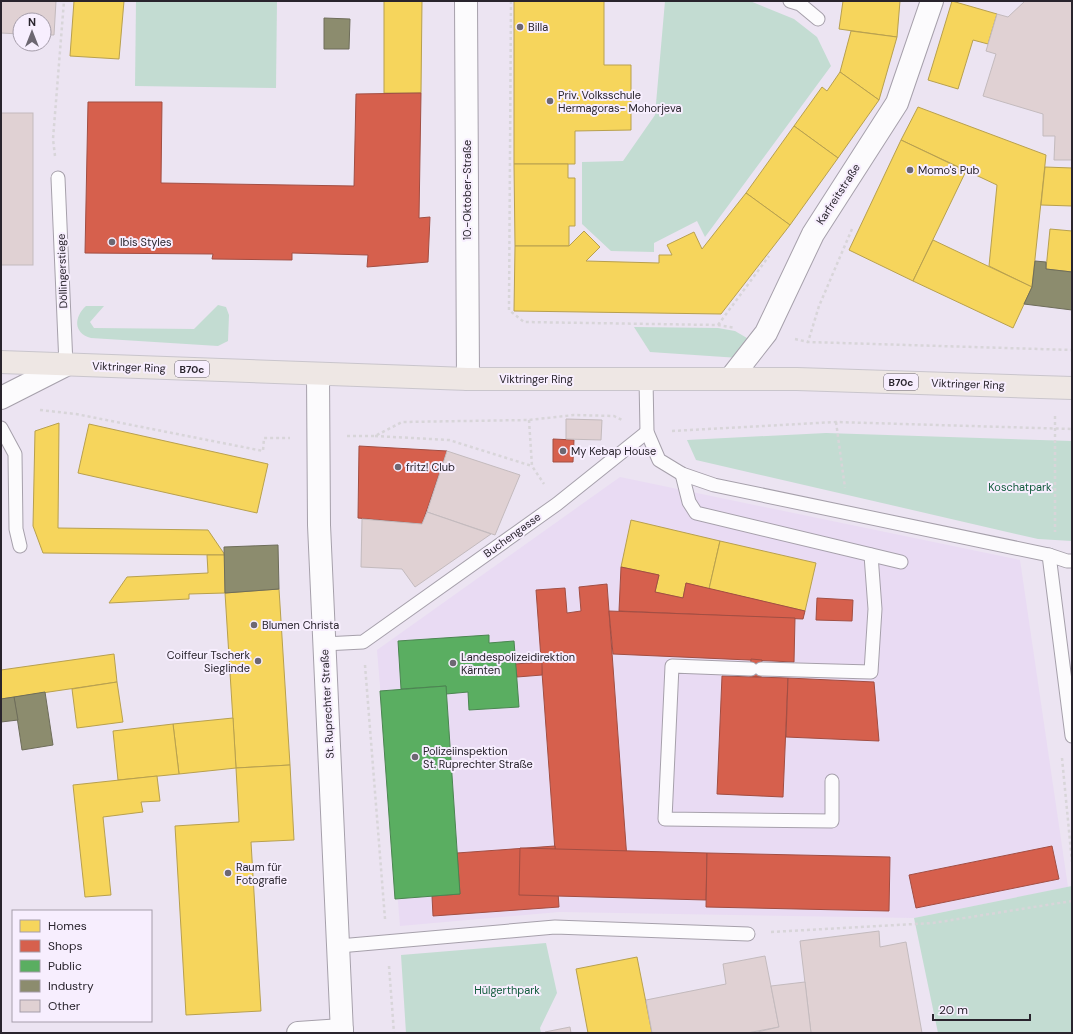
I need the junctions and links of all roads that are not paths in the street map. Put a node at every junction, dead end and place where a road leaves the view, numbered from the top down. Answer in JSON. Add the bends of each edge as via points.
{"nodes":[{"id":1,"x":466,"y":1,"type":"edge"},
{"id":2,"x":790,"y":1,"type":"edge"},
{"id":3,"x":932,"y":1,"type":"edge"},
{"id":4,"x":818,"y":19,"type":"dead end"},
{"id":5,"x":58,"y":178,"type":"dead end"},
{"id":6,"x":1,"y":362,"type":"edge"},
{"id":7,"x":66,"y":365,"type":"junction"},
{"id":8,"x":318,"y":374,"type":"junction"},
{"id":9,"x":468,"y":379,"type":"junction"},
{"id":10,"x":646,"y":380,"type":"junction"},
{"id":11,"x":730,"y":380,"type":"junction"},
{"id":12,"x":1072,"y":388,"type":"edge"},
{"id":13,"x":1,"y":398,"type":"edge"},
{"id":14,"x":1,"y":428,"type":"edge"},
{"id":15,"x":647,"y":432,"type":"junction"},
{"id":16,"x":682,"y":474,"type":"junction"},
{"id":17,"x":20,"y":546,"type":"dead end"},
{"id":18,"x":871,"y":555,"type":"junction"},
{"id":19,"x":1049,"y":555,"type":"junction"},
{"id":20,"x":1072,"y":561,"type":"edge"},
{"id":21,"x":901,"y":562,"type":"dead end"},
{"id":22,"x":324,"y":644,"type":"junction"},
{"id":23,"x":1072,"y":736,"type":"edge"},
{"id":24,"x":832,"y":781,"type":"dead end"},
{"id":25,"x":748,"y":934,"type":"road end"},
{"id":26,"x":338,"y":946,"type":"junction"},
{"id":27,"x":342,"y":1031,"type":"edge"},
{"id":28,"x":298,"y":1033,"type":"edge"}],
"edges":[{"from":1,"to":9,"type":"street","name":"10.-Oktober-Straße"},
{"from":2,"to":4,"type":"lane","via":[[800,4]]},
{"from":3,"to":11,"type":"street","name":"Karfreitstraße","via":[[896,103],[812,234],[766,333]]},
{"from":5,"to":7,"type":"lane","name":"Döllingerstiege"},
{"from":6,"to":7,"type":"main road","name":"Viktringer Ring","number":"B70c"},
{"from":7,"to":8,"type":"main road","name":"Viktringer Ring","number":"B70c"},
{"from":7,"to":13,"type":"street"},
{"from":8,"to":9,"type":"main road","name":"Viktringer Ring","number":"B70c"},
{"from":8,"to":22,"type":"street","name":"St. Ruprechter Straße","via":[[319,525]]},
{"from":9,"to":10,"type":"main road","name":"Viktringer Ring","number":"B70c"},
{"from":10,"to":11,"type":"main road","name":"Viktringer Ring","number":"B70c"},
{"from":10,"to":15,"type":"lane"},
{"from":11,"to":12,"type":"main road","name":"Viktringer Ring","number":"B70c","via":[[796,379]]},
{"from":14,"to":17,"type":"lane","via":[[15,454],[16,529]]},
{"from":15,"to":16,"type":"lane","via":[[659,460]]},
{"from":15,"to":22,"type":"lane","name":"Buchengasse","via":[[557,504],[363,642]]},
{"from":16,"to":18,"type":"lane","via":[[689,502],[696,513]]},
{"from":16,"to":19,"type":"lane","via":[[714,485]]},
{"from":18,"to":21,"type":"lane"},
{"from":18,"to":24,"type":"lane","via":[[875,609],[871,672],[672,666],[665,819],[832,821]]},
{"from":19,"to":20,"type":"lane"},
{"from":19,"to":23,"type":"lane"},
{"from":22,"to":26,"type":"street","name":"St. Ruprechter Straße"},
{"from":25,"to":26,"type":"lane","via":[[554,927]]},
{"from":26,"to":27,"type":"street","name":"St. Ruprechter Straße"},
{"from":27,"to":28,"type":"street"}]}
